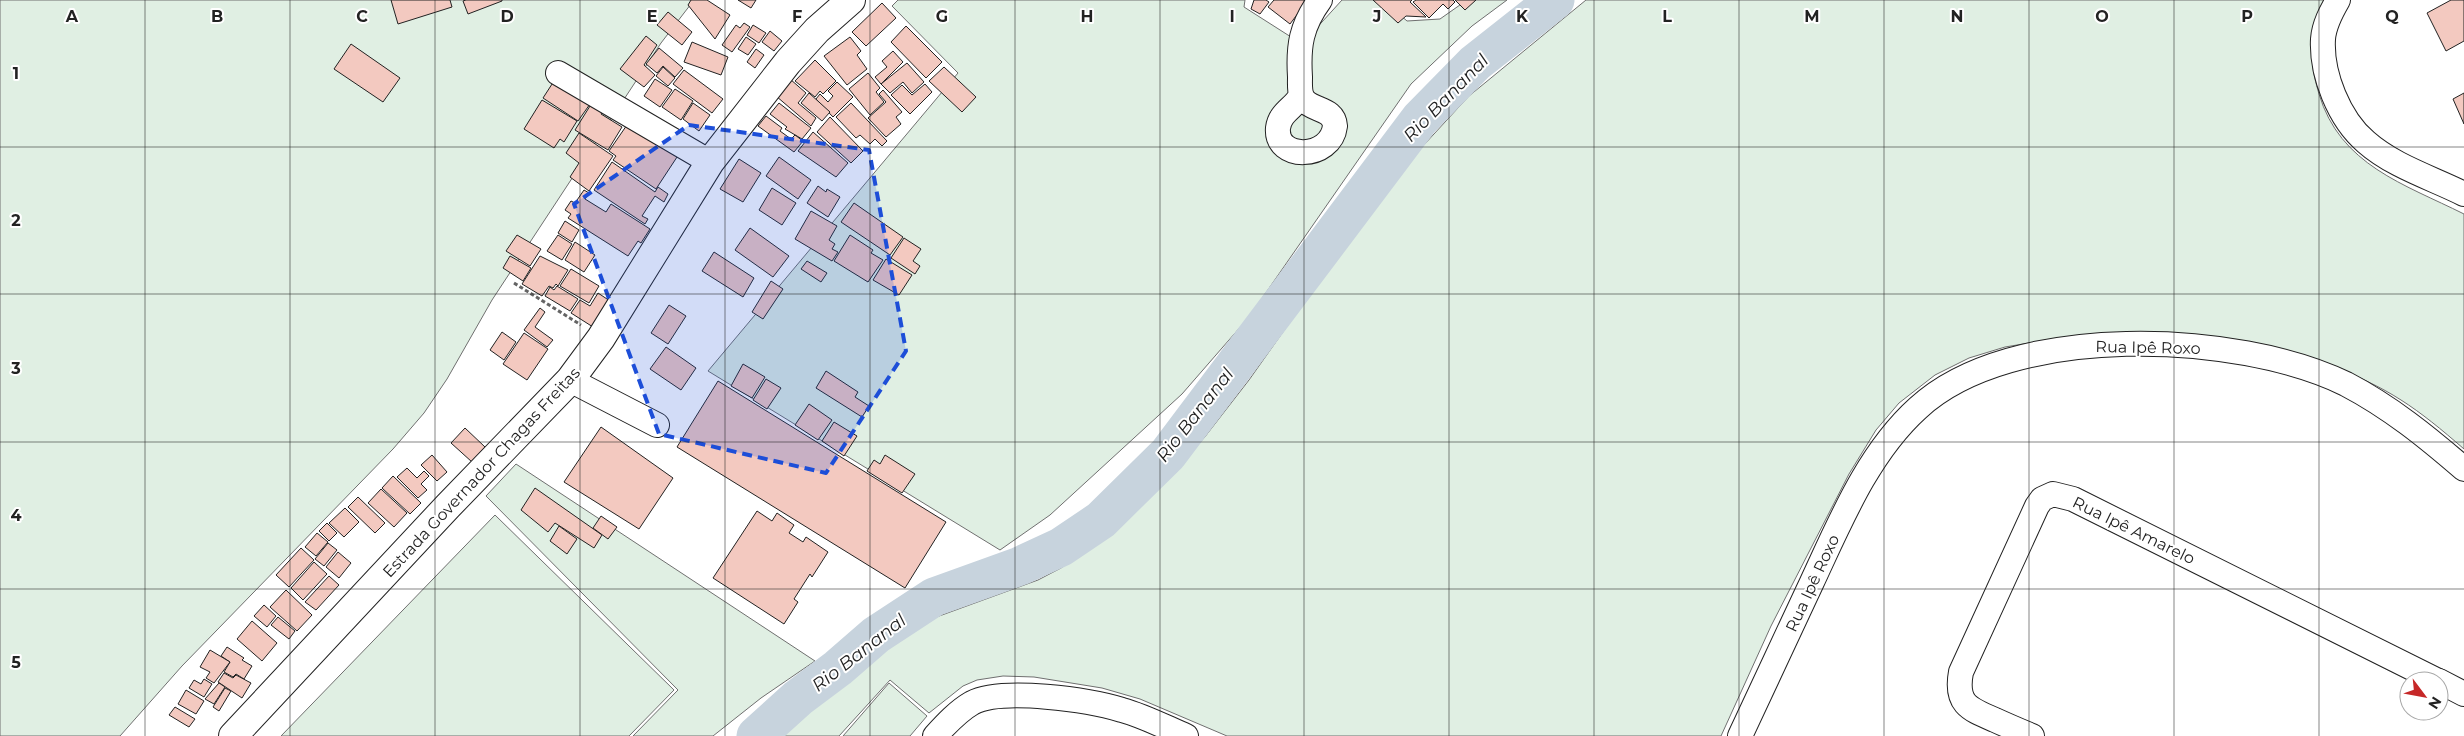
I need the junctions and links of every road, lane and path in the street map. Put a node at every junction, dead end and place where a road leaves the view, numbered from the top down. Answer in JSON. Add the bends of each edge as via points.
{"nodes":[{"id":1,"x":851,"y":0,"type":"edge"},
{"id":2,"x":1320,"y":0,"type":"edge"},
{"id":3,"x":2338,"y":0,"type":"edge"},
{"id":4,"x":558,"y":72,"type":"dead end"},
{"id":5,"x":1301,"y":94,"type":"dead end"},
{"id":6,"x":710,"y":162,"type":"junction"},
{"id":7,"x":2464,"y":194,"type":"edge"},
{"id":8,"x":514,"y":283,"type":"dead end"},
{"id":9,"x":602,"y":338,"type":"junction"},
{"id":10,"x":570,"y":380,"type":"junction"},
{"id":11,"x":657,"y":425,"type":"dead end"},
{"id":12,"x":2464,"y":470,"type":"edge"},
{"id":13,"x":2419,"y":671,"type":"edge"},
{"id":14,"x":2449,"y":686,"type":"edge"},
{"id":15,"x":2464,"y":694,"type":"edge"},
{"id":16,"x":233,"y":736,"type":"edge"},
{"id":17,"x":935,"y":736,"type":"edge"},
{"id":18,"x":1186,"y":736,"type":"edge"},
{"id":19,"x":1740,"y":736,"type":"edge"},
{"id":20,"x":2032,"y":736,"type":"edge"}],
"edges":[{"from":1,"to":6,"type":"main road","name":"Estrada Governador Chagas Freitas","via":[[788,62]]},
{"from":2,"to":5,"type":"street","via":[[1300,38]]},
{"from":3,"to":7,"type":"street","via":[[2329,15],[2323,37],[2324,62],[2334,96],[2352,126],[2365,142],[2382,154]]},
{"from":4,"to":6,"type":"street"},
{"from":6,"to":9,"type":"main road","name":"Estrada Governador Chagas Freitas"},
{"from":8,"to":9,"type":"path"},
{"from":9,"to":10,"type":"main road","name":"Estrada Governador Chagas Freitas"},
{"from":10,"to":11,"type":"street"},
{"from":10,"to":16,"type":"main road","name":"Estrada Governador Chagas Freitas"},
{"from":12,"to":19,"type":"street","name":"Rua Ipê Roxo","via":[[2427,436],[2379,402],[2344,383],[2257,356],[2196,347],[2108,343],[2047,351],[1980,371],[1935,394],[1917,408],[1884,446],[1834,534]]},
{"from":13,"to":20,"type":"street","name":"Rua Ipê Amarelo","via":[[2073,499],[2053,494],[2042,499],[2037,506],[1961,672],[1959,685],[1961,698],[1968,707]]},
{"from":14,"to":15,"type":"street","name":"Rua Ipê Amarelo"},
{"from":17,"to":18,"type":"street","via":[[974,702],[1000,696],[1109,706]]}]}
